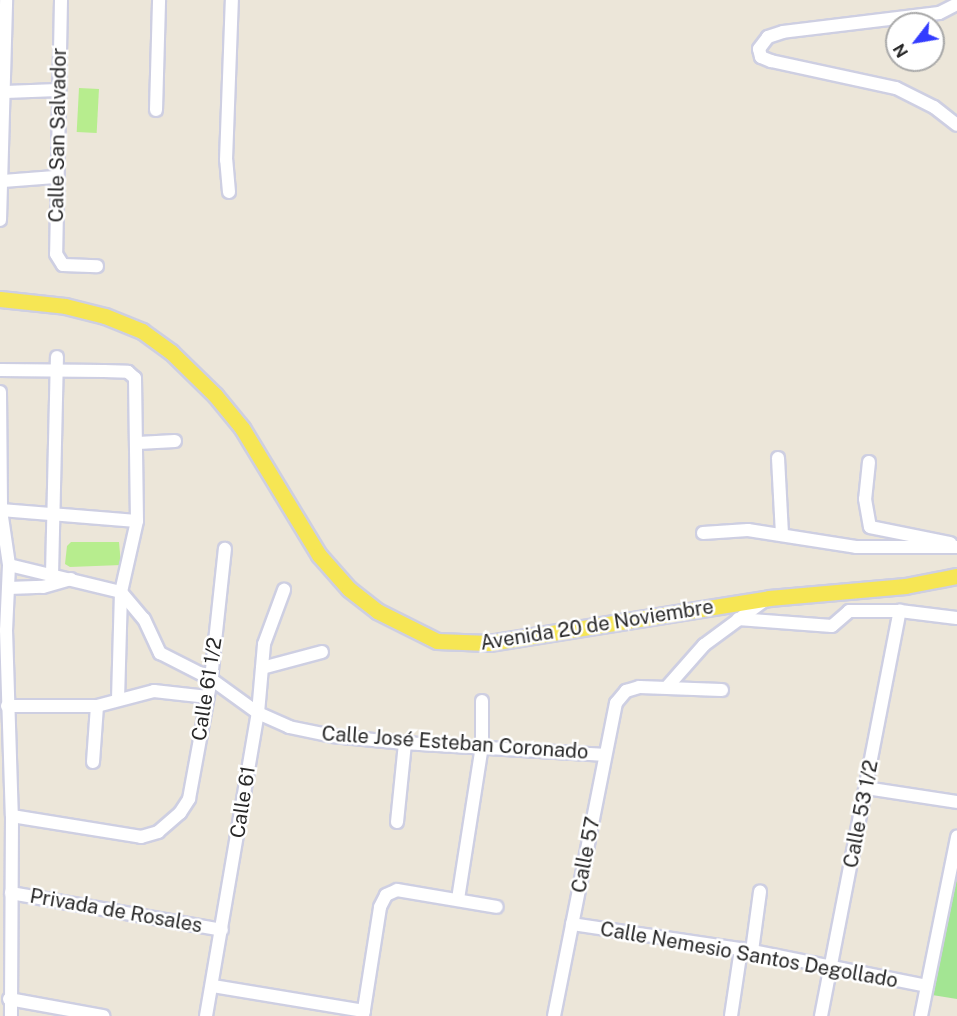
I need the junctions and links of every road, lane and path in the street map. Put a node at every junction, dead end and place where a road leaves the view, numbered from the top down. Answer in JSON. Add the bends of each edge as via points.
{"nodes":[{"id":1,"x":6,"y":0,"type":"edge"},
{"id":2,"x":61,"y":0,"type":"edge"},
{"id":3,"x":159,"y":0,"type":"edge"},
{"id":4,"x":232,"y":0,"type":"edge"},
{"id":5,"x":957,"y":4,"type":"edge"},
{"id":6,"x":58,"y":90,"type":"junction"},
{"id":7,"x":5,"y":92,"type":"junction"},
{"id":8,"x":156,"y":110,"type":"dead end"},
{"id":9,"x":957,"y":125,"type":"edge"},
{"id":10,"x":55,"y":177,"type":"junction"},
{"id":11,"x":3,"y":181,"type":"junction"},
{"id":12,"x":229,"y":192,"type":"dead end"},
{"id":13,"x":0,"y":220,"type":"edge"},
{"id":14,"x":97,"y":266,"type":"dead end"},
{"id":15,"x":0,"y":299,"type":"edge"},
{"id":16,"x":57,"y":357,"type":"dead end"},
{"id":17,"x":0,"y":370,"type":"edge"},
{"id":18,"x":57,"y":370,"type":"junction"},
{"id":19,"x":0,"y":392,"type":"edge"},
{"id":20,"x":175,"y":441,"type":"dead end"},
{"id":21,"x":138,"y":443,"type":"junction"},
{"id":22,"x":778,"y":458,"type":"dead end"},
{"id":23,"x":869,"y":462,"type":"dead end"},
{"id":24,"x":1,"y":510,"type":"edge"},
{"id":25,"x":57,"y":512,"type":"junction"},
{"id":26,"x":137,"y":521,"type":"junction"},
{"id":27,"x":703,"y":533,"type":"dead end"},
{"id":28,"x":782,"y":534,"type":"junction"},
{"id":29,"x":957,"y":546,"type":"edge"},
{"id":30,"x":225,"y":549,"type":"dead end"},
{"id":31,"x":9,"y":565,"type":"junction"},
{"id":32,"x":52,"y":575,"type":"junction"},
{"id":33,"x":957,"y":576,"type":"edge"},
{"id":34,"x":71,"y":579,"type":"junction"},
{"id":35,"x":8,"y":588,"type":"junction"},
{"id":36,"x":284,"y":590,"type":"dead end"},
{"id":37,"x":121,"y":592,"type":"junction"},
{"id":38,"x":768,"y":598,"type":"junction"},
{"id":39,"x":900,"y":611,"type":"junction"},
{"id":40,"x":957,"y":618,"type":"edge"},
{"id":41,"x":738,"y":620,"type":"junction"},
{"id":42,"x":322,"y":652,"type":"dead end"},
{"id":43,"x":262,"y":668,"type":"junction"},
{"id":44,"x":211,"y":679,"type":"junction"},
{"id":45,"x":667,"y":687,"type":"junction"},
{"id":46,"x":722,"y":690,"type":"dead end"},
{"id":47,"x":208,"y":697,"type":"junction"},
{"id":48,"x":118,"y":700,"type":"junction"},
{"id":49,"x":482,"y":700,"type":"dead end"},
{"id":50,"x":7,"y":706,"type":"junction"},
{"id":51,"x":97,"y":706,"type":"junction"},
{"id":52,"x":258,"y":713,"type":"junction"},
{"id":53,"x":405,"y":743,"type":"junction"},
{"id":54,"x":482,"y":746,"type":"junction"},
{"id":55,"x":605,"y":755,"type":"junction"},
{"id":56,"x":93,"y":762,"type":"dead end"},
{"id":57,"x":866,"y":788,"type":"junction"},
{"id":58,"x":957,"y":802,"type":"edge"},
{"id":59,"x":12,"y":816,"type":"junction"},
{"id":60,"x":397,"y":822,"type":"dead end"},
{"id":61,"x":957,"y":837,"type":"edge"},
{"id":62,"x":760,"y":892,"type":"dead end"},
{"id":63,"x":11,"y":893,"type":"junction"},
{"id":64,"x":458,"y":899,"type":"junction"},
{"id":65,"x":497,"y":907,"type":"dead end"},
{"id":66,"x":572,"y":924,"type":"junction"},
{"id":67,"x":222,"y":930,"type":"junction"},
{"id":68,"x":746,"y":950,"type":"junction"},
{"id":69,"x":831,"y":966,"type":"junction"},
{"id":70,"x":213,"y":986,"type":"junction"},
{"id":71,"x":927,"y":986,"type":"junction"},
{"id":72,"x":9,"y":999,"type":"junction"},
{"id":73,"x":363,"y":1014,"type":"edge"},
{"id":74,"x":11,"y":1016,"type":"edge"},
{"id":75,"x":103,"y":1016,"type":"edge"},
{"id":76,"x":206,"y":1016,"type":"edge"},
{"id":77,"x":554,"y":1016,"type":"edge"},
{"id":78,"x":731,"y":1016,"type":"edge"},
{"id":79,"x":821,"y":1016,"type":"edge"},
{"id":80,"x":921,"y":1016,"type":"edge"}],
"edges":[{"from":1,"to":7,"type":"street"},
{"from":2,"to":6,"type":"street","name":"Calle San Salvador"},
{"from":3,"to":8,"type":"street"},
{"from":4,"to":12,"type":"street","via":[[226,160]]},
{"from":5,"to":9,"type":"street","via":[[939,13],[783,32],[764,41],[759,52],[771,61],[896,88],[934,107]]},
{"from":6,"to":7,"type":"street"},
{"from":6,"to":10,"type":"street","name":"Calle San Salvador"},
{"from":7,"to":11,"type":"street"},
{"from":10,"to":11,"type":"street"},
{"from":10,"to":14,"type":"street","name":"Calle San Salvador","via":[[56,254],[66,266]]},
{"from":11,"to":13,"type":"street"},
{"from":15,"to":38,"type":"main road","name":"Avenida 20 de Noviembre","via":[[105,316],[142,331],[171,352],[242,428],[327,563],[370,606],[437,641],[489,644]]},
{"from":16,"to":18,"type":"street"},
{"from":17,"to":18,"type":"street"},
{"from":18,"to":21,"type":"street","via":[[128,372],[136,382]]},
{"from":18,"to":25,"type":"street"},
{"from":19,"to":24,"type":"street"},
{"from":20,"to":21,"type":"street"},
{"from":21,"to":26,"type":"street"},
{"from":22,"to":28,"type":"street"},
{"from":23,"to":29,"type":"street","via":[[866,522],[880,531]]},
{"from":24,"to":25,"type":"street"},
{"from":24,"to":31,"type":"street"},
{"from":25,"to":26,"type":"street"},
{"from":25,"to":32,"type":"street"},
{"from":26,"to":37,"type":"street"},
{"from":27,"to":28,"type":"street","via":[[748,530]]},
{"from":28,"to":29,"type":"street","via":[[856,547]]},
{"from":30,"to":44,"type":"street","name":"Calle 61 1/2"},
{"from":31,"to":32,"type":"street"},
{"from":31,"to":35,"type":"street"},
{"from":32,"to":34,"type":"street"},
{"from":33,"to":38,"type":"main road","name":"Avenida 20 de Noviembre","via":[[905,586]]},
{"from":34,"to":35,"type":"street","via":[[43,587]]},
{"from":34,"to":37,"type":"street"},
{"from":35,"to":50,"type":"street"},
{"from":36,"to":43,"type":"street","name":"Calle 61","via":[[267,632]]},
{"from":37,"to":44,"type":"street","name":"Calle José Esteban Coronado","via":[[144,619],[154,648]]},
{"from":37,"to":48,"type":"street"},
{"from":38,"to":41,"type":"street"},
{"from":39,"to":40,"type":"street"},
{"from":39,"to":41,"type":"street","via":[[849,611],[832,626]]},
{"from":39,"to":57,"type":"street","name":"Calle 53 1/2"},
{"from":41,"to":45,"type":"street","via":[[704,645]]},
{"from":42,"to":43,"type":"street"},
{"from":43,"to":52,"type":"street","name":"Calle 61"},
{"from":44,"to":47,"type":"street","name":"Calle 61 1/2"},
{"from":44,"to":52,"type":"street","name":"Calle José Esteban Coronado"},
{"from":45,"to":46,"type":"street"},
{"from":45,"to":55,"type":"street","name":"Calle 57","via":[[631,688],[621,696],[614,708]]},
{"from":47,"to":48,"type":"street","via":[[154,691]]},
{"from":47,"to":59,"type":"street","name":"Calle 61 1/2","via":[[189,799],[158,832],[141,837]]},
{"from":48,"to":51,"type":"street"},
{"from":49,"to":54,"type":"street"},
{"from":50,"to":51,"type":"street"},
{"from":50,"to":59,"type":"street"},
{"from":51,"to":56,"type":"street"},
{"from":52,"to":53,"type":"street","name":"Calle José Esteban Coronado","via":[[289,727],[332,736]]},
{"from":52,"to":67,"type":"street","name":"Calle 61"},
{"from":53,"to":54,"type":"street","name":"Calle José Esteban Coronado"},
{"from":53,"to":60,"type":"street"},
{"from":54,"to":55,"type":"street","name":"Calle José Esteban Coronado"},
{"from":54,"to":64,"type":"street"},
{"from":55,"to":66,"type":"street","name":"Calle 57"},
{"from":57,"to":58,"type":"street"},
{"from":57,"to":69,"type":"street","name":"Calle 53 1/2"},
{"from":59,"to":63,"type":"street"},
{"from":61,"to":71,"type":"street"},
{"from":62,"to":68,"type":"street"},
{"from":63,"to":67,"type":"street","name":"Privada de Rosales"},
{"from":63,"to":72,"type":"street"},
{"from":64,"to":65,"type":"street"},
{"from":64,"to":73,"type":"street","via":[[397,890],[384,897]]},
{"from":66,"to":68,"type":"street","name":"Calle Nemesio Santos Degollado"},
{"from":66,"to":77,"type":"street","name":"Calle 57"},
{"from":67,"to":70,"type":"street","name":"Calle 61"},
{"from":68,"to":69,"type":"street","name":"Calle Nemesio Santos Degollado"},
{"from":68,"to":78,"type":"street"},
{"from":69,"to":71,"type":"street","name":"Calle Nemesio Santos Degollado"},
{"from":69,"to":79,"type":"street","name":"Calle 53 1/2"},
{"from":70,"to":73,"type":"street"},
{"from":70,"to":76,"type":"street","name":"Calle 61"},
{"from":71,"to":80,"type":"street"},
{"from":72,"to":74,"type":"street"},
{"from":72,"to":75,"type":"street"}]}
